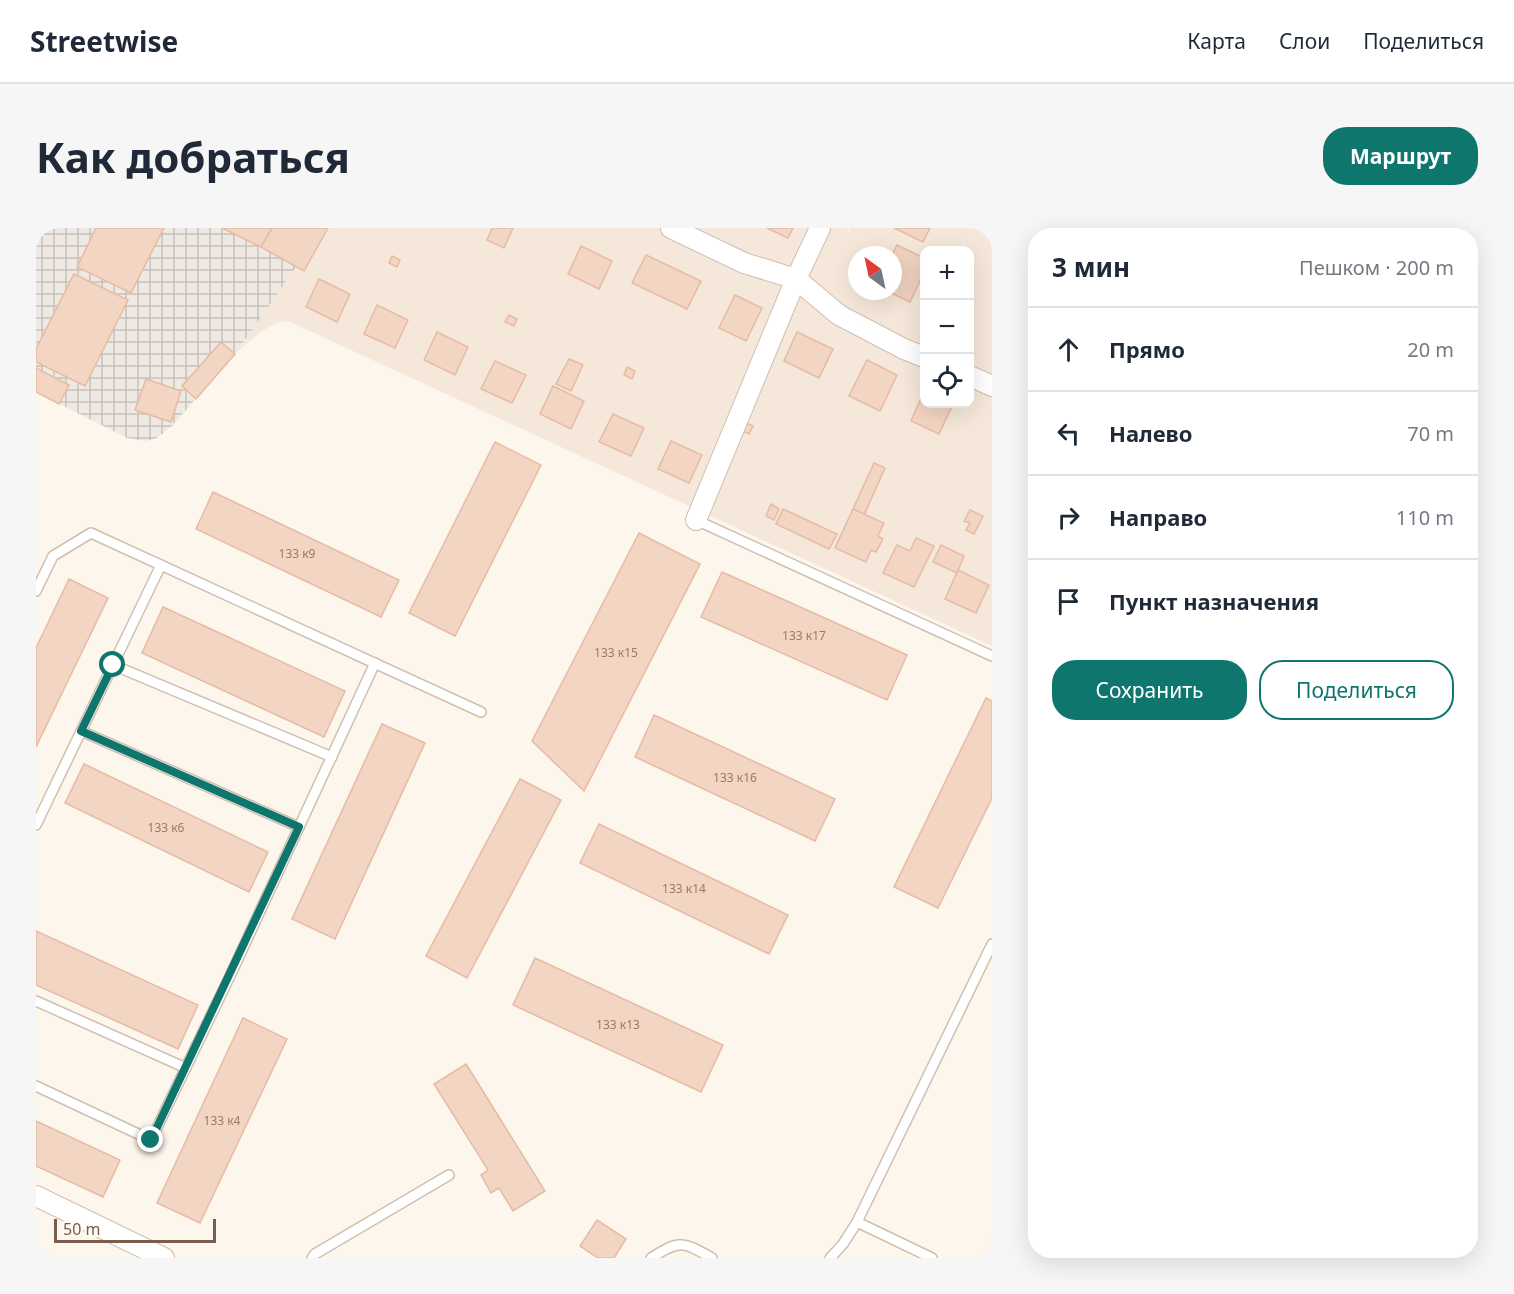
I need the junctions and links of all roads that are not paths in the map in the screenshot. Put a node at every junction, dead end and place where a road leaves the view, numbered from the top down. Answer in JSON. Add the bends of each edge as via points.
{"nodes":[{"id":1,"x":670,"y":228,"type":"edge"},
{"id":2,"x":820,"y":228,"type":"edge"},
{"id":3,"x":796,"y":279,"type":"junction"},
{"id":4,"x":920,"y":355,"type":"edge"},
{"id":5,"x":974,"y":378,"type":"edge"},
{"id":6,"x":992,"y":386,"type":"edge"},
{"id":7,"x":696,"y":520,"type":"joint"},
{"id":8,"x":161,"y":565,"type":"junction"},
{"id":9,"x":36,"y":591,"type":"edge"},
{"id":10,"x":992,"y":656,"type":"edge"},
{"id":11,"x":375,"y":663,"type":"junction"},
{"id":12,"x":113,"y":665,"type":"junction"},
{"id":13,"x":481,"y":712,"type":"dead end"},
{"id":14,"x":81,"y":731,"type":"junction"},
{"id":15,"x":332,"y":757,"type":"junction"},
{"id":16,"x":36,"y":825,"type":"edge"},
{"id":17,"x":299,"y":827,"type":"junction"},
{"id":18,"x":992,"y":944,"type":"edge"},
{"id":19,"x":36,"y":1001,"type":"edge"},
{"id":20,"x":186,"y":1068,"type":"junction"},
{"id":21,"x":36,"y":1086,"type":"edge"},
{"id":22,"x":449,"y":1175,"type":"dead end"},
{"id":23,"x":36,"y":1196,"type":"edge"},
{"id":24,"x":857,"y":1222,"type":"junction"},
{"id":25,"x":164,"y":1258,"type":"edge"},
{"id":26,"x":312,"y":1258,"type":"edge"},
{"id":27,"x":651,"y":1258,"type":"edge"},
{"id":28,"x":712,"y":1258,"type":"edge"},
{"id":29,"x":830,"y":1258,"type":"edge"},
{"id":30,"x":932,"y":1258,"type":"edge"}],
"edges":[{"from":1,"to":3,"type":"street","via":[[744,263]]},
{"from":2,"to":3,"type":"street"},
{"from":3,"to":4,"type":"street","via":[[838,315]]},
{"from":3,"to":7,"type":"street"},
{"from":5,"to":6,"type":"street"},
{"from":7,"to":10,"type":"lane"},
{"from":8,"to":9,"type":"lane","via":[[91,533],[53,556]]},
{"from":8,"to":11,"type":"lane"},
{"from":8,"to":12,"type":"lane"},
{"from":11,"to":13,"type":"lane"},
{"from":11,"to":15,"type":"lane"},
{"from":12,"to":14,"type":"lane"},
{"from":12,"to":15,"type":"lane"},
{"from":14,"to":16,"type":"lane"},
{"from":14,"to":17,"type":"lane"},
{"from":15,"to":17,"type":"lane"},
{"from":17,"to":20,"type":"lane"},
{"from":18,"to":24,"type":"lane"},
{"from":19,"to":20,"type":"lane"},
{"from":20,"to":21,"type":"lane","via":[[151,1140]]},
{"from":22,"to":26,"type":"lane"},
{"from":23,"to":25,"type":"street"},
{"from":24,"to":29,"type":"lane"},
{"from":24,"to":30,"type":"lane"},
{"from":27,"to":28,"type":"lane","via":[[673,1244],[692,1247]]}]}
